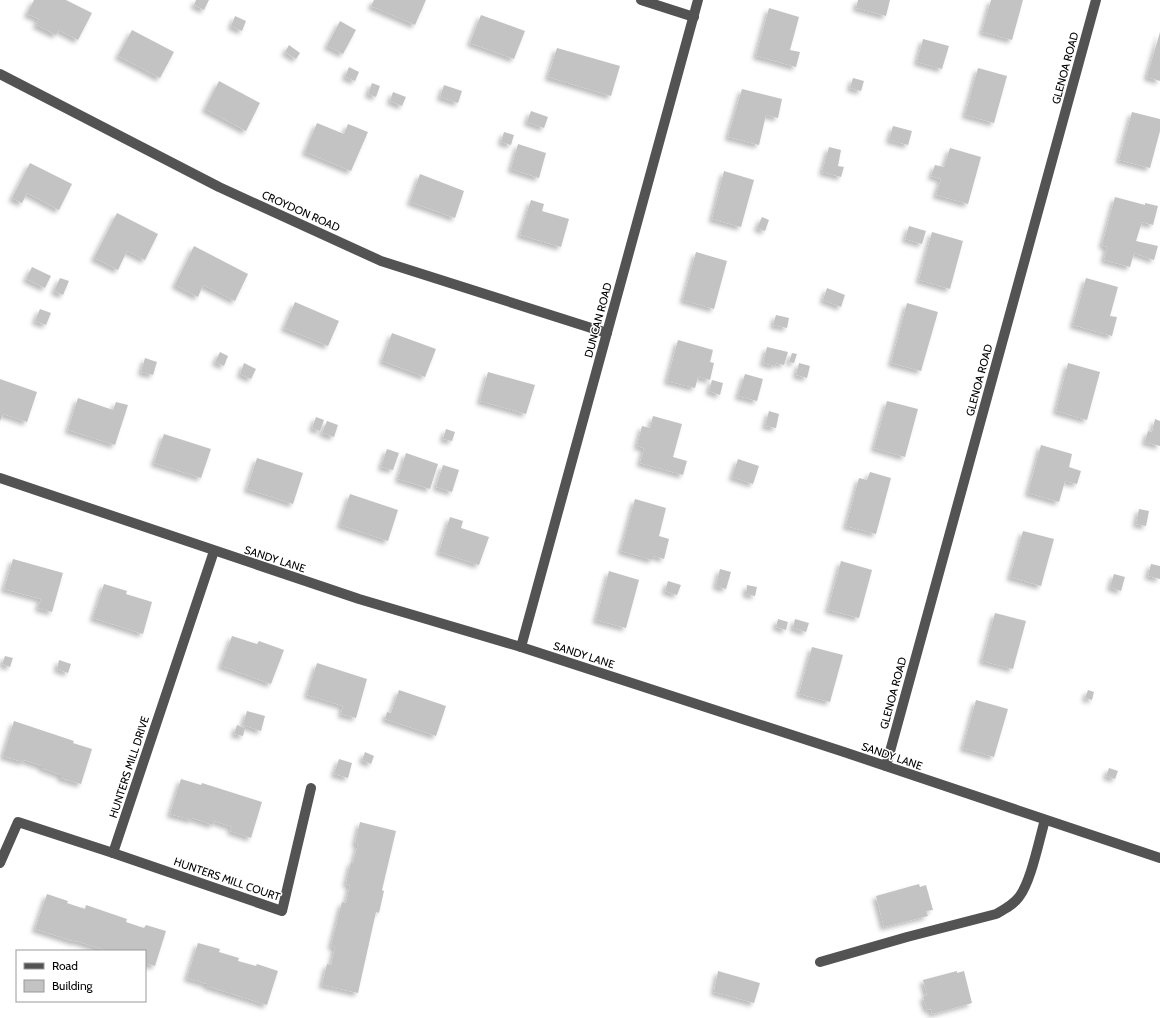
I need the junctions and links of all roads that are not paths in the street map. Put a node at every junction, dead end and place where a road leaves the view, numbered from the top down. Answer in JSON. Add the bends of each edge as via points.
{"nodes":[{"id":1,"x":641,"y":0,"type":"edge"},
{"id":2,"x":698,"y":0,"type":"edge"},
{"id":3,"x":1096,"y":0,"type":"edge"},
{"id":4,"x":694,"y":17,"type":"junction"},
{"id":5,"x":0,"y":74,"type":"edge"},
{"id":6,"x":607,"y":333,"type":"junction"},
{"id":7,"x":0,"y":478,"type":"edge"},
{"id":8,"x":214,"y":551,"type":"junction"},
{"id":9,"x":521,"y":647,"type":"junction"},
{"id":10,"x":886,"y":766,"type":"junction"},
{"id":11,"x":311,"y":788,"type":"dead end"},
{"id":12,"x":1045,"y":820,"type":"junction"},
{"id":13,"x":112,"y":853,"type":"junction"},
{"id":14,"x":1160,"y":858,"type":"edge"},
{"id":15,"x":0,"y":863,"type":"edge"},
{"id":16,"x":820,"y":962,"type":"dead end"}],
"edges":[{"from":1,"to":4,"type":"street"},
{"from":2,"to":4,"type":"street","name":"DUNCAN ROAD"},
{"from":3,"to":10,"type":"street","name":"GLENOA ROAD"},
{"from":4,"to":6,"type":"street","name":"DUNCAN ROAD"},
{"from":5,"to":6,"type":"street","name":"CROYDON ROAD","via":[[219,188],[381,261]]},
{"from":6,"to":9,"type":"street","name":"DUNCAN ROAD"},
{"from":7,"to":8,"type":"street","name":"SANDY LANE"},
{"from":8,"to":9,"type":"street","name":"SANDY LANE","via":[[359,599]]},
{"from":8,"to":13,"type":"street","name":"HUNTERS MILL DRIVE"},
{"from":9,"to":10,"type":"street","name":"SANDY LANE"},
{"from":10,"to":12,"type":"street","name":"SANDY LANE"},
{"from":11,"to":13,"type":"street","name":"HUNTERS MILL COURT","via":[[282,910]]},
{"from":12,"to":14,"type":"street","name":"SANDY LANE"},
{"from":12,"to":16,"type":"street","via":[[1028,882],[1020,897],[1009,907],[996,914]]},
{"from":13,"to":15,"type":"street","via":[[18,822]]}]}
